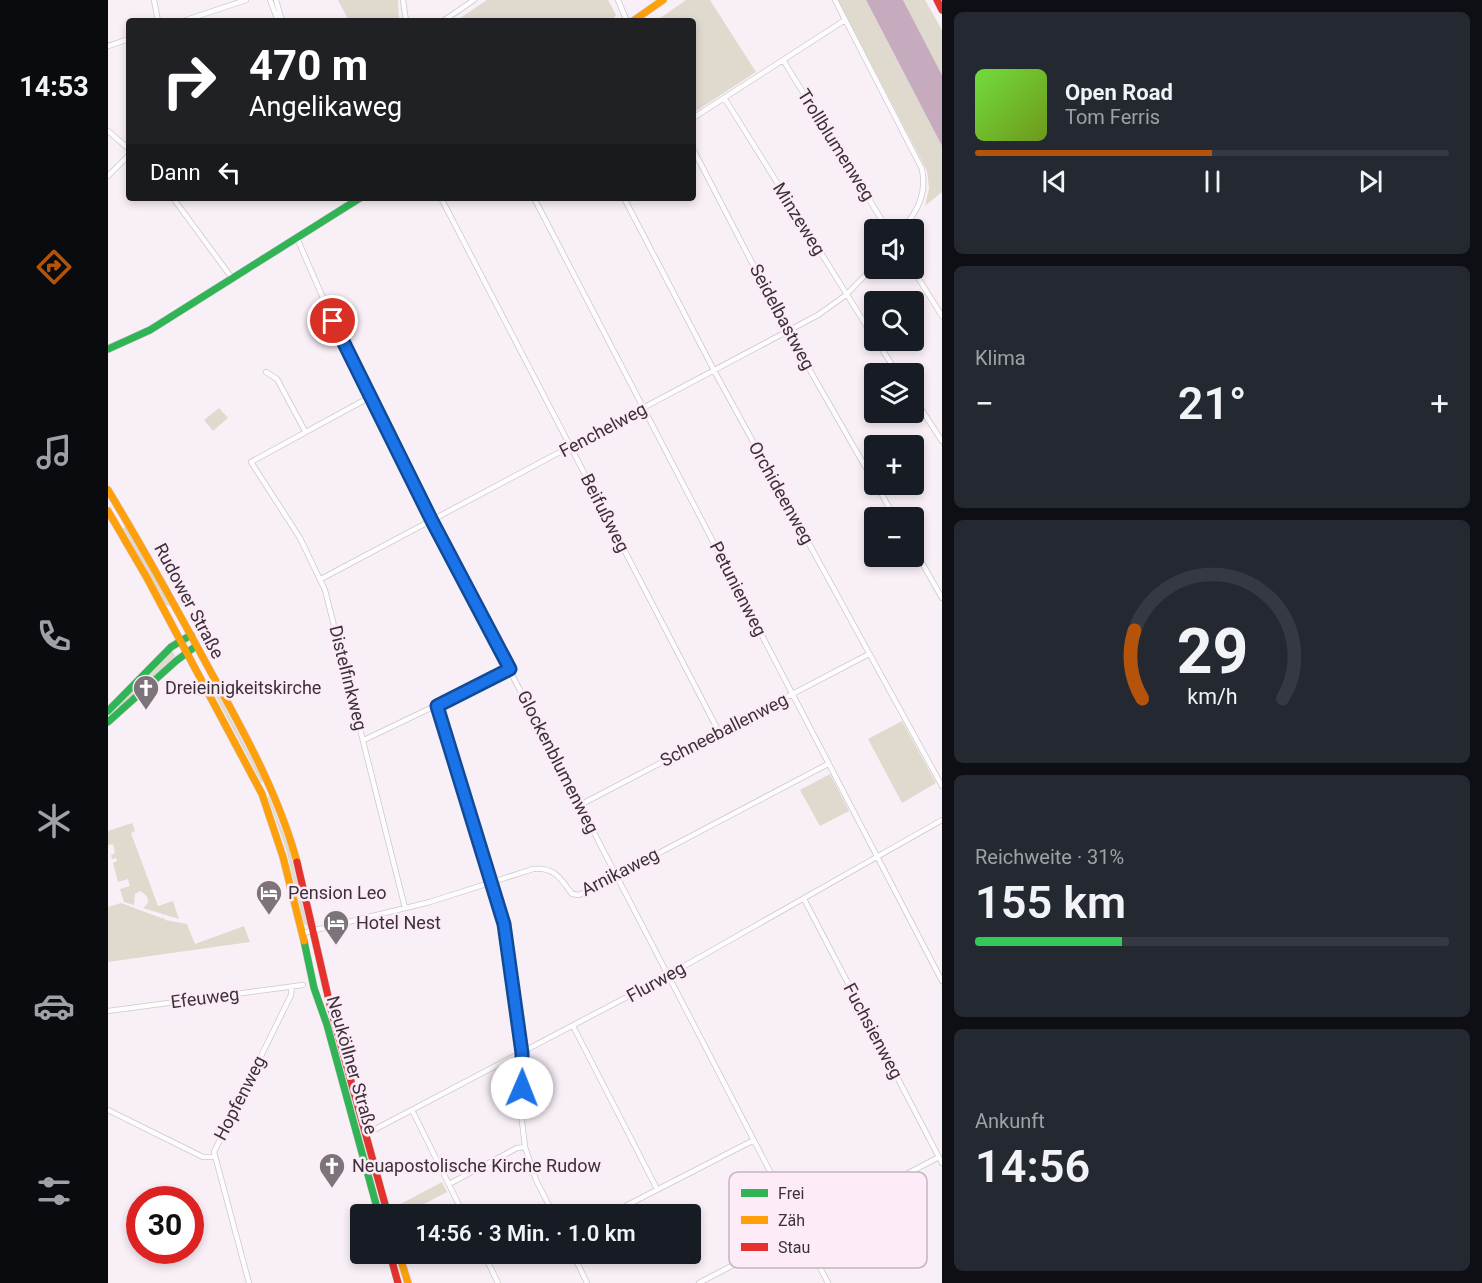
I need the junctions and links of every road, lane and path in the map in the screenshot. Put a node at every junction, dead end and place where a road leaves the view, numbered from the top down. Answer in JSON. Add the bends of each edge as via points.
{"nodes":[{"id":1,"x":154,"y":0,"type":"edge"},
{"id":2,"x":246,"y":0,"type":"edge"},
{"id":3,"x":270,"y":0,"type":"edge"},
{"id":4,"x":276,"y":0,"type":"edge"},
{"id":5,"x":403,"y":0,"type":"edge"},
{"id":6,"x":474,"y":0,"type":"edge"},
{"id":7,"x":618,"y":0,"type":"edge"},
{"id":8,"x":663,"y":0,"type":"edge"},
{"id":9,"x":835,"y":0,"type":"edge"},
{"id":10,"x":937,"y":0,"type":"edge"},
{"id":11,"x":942,"y":10,"type":"edge"},
{"id":12,"x":157,"y":18,"type":"edge"},
{"id":13,"x":192,"y":18,"type":"edge"},
{"id":14,"x":279,"y":18,"type":"edge"},
{"id":15,"x":279,"y":18,"type":"edge"},
{"id":16,"x":405,"y":18,"type":"edge"},
{"id":17,"x":447,"y":18,"type":"edge"},
{"id":18,"x":626,"y":18,"type":"edge"},
{"id":19,"x":637,"y":18,"type":"edge"},
{"id":20,"x":846,"y":20,"type":"junction"},
{"id":21,"x":126,"y":40,"type":"edge"},
{"id":22,"x":108,"y":46,"type":"edge"},
{"id":23,"x":783,"y":60,"type":"junction"},
{"id":24,"x":725,"y":99,"type":"junction"},
{"id":25,"x":696,"y":116,"type":"edge"},
{"id":26,"x":108,"y":131,"type":"edge"},
{"id":27,"x":126,"y":146,"type":"edge"},
{"id":28,"x":696,"y":155,"type":"edge"},
{"id":29,"x":126,"y":158,"type":"edge"},
{"id":30,"x":108,"y":176,"type":"edge"},
{"id":31,"x":175,"y":201,"type":"edge"},
{"id":32,"x":355,"y":201,"type":"edge"},
{"id":33,"x":443,"y":201,"type":"edge"},
{"id":34,"x":538,"y":201,"type":"edge"},
{"id":35,"x":626,"y":201,"type":"edge"},
{"id":36,"x":881,"y":219,"type":"edge"},
{"id":37,"x":911,"y":219,"type":"edge"},
{"id":38,"x":297,"y":238,"type":"junction"},
{"id":39,"x":864,"y":276,"type":"edge"},
{"id":40,"x":232,"y":278,"type":"junction"},
{"id":41,"x":919,"y":279,"type":"edge"},
{"id":42,"x":846,"y":295,"type":"junction"},
{"id":43,"x":942,"y":316,"type":"edge"},
{"id":44,"x":864,"y":322,"type":"edge"},
{"id":45,"x":788,"y":332,"type":"junction"},
{"id":46,"x":108,"y":349,"type":"edge"},
{"id":47,"x":715,"y":371,"type":"junction"},
{"id":48,"x":266,"y":372,"type":"dead end"},
{"id":49,"x":370,"y":397,"type":"junction"},
{"id":50,"x":644,"y":408,"type":"junction"},
{"id":51,"x":924,"y":413,"type":"edge"},
{"id":52,"x":305,"y":431,"type":"junction"},
{"id":53,"x":942,"y":441,"type":"edge"},
{"id":54,"x":571,"y":447,"type":"junction"},
{"id":55,"x":864,"y":464,"type":"edge"},
{"id":56,"x":108,"y":490,"type":"edge"},
{"id":57,"x":122,"y":511,"type":"junction"},
{"id":58,"x":110,"y":514,"type":"edge"},
{"id":59,"x":432,"y":521,"type":"junction"},
{"id":60,"x":924,"y":566,"type":"edge"},
{"id":61,"x":321,"y":579,"type":"junction"},
{"id":62,"x":942,"y":598,"type":"edge"},
{"id":63,"x":176,"y":607,"type":"junction"},
{"id":64,"x":165,"y":612,"type":"junction"},
{"id":65,"x":191,"y":635,"type":"junction"},
{"id":66,"x":181,"y":640,"type":"junction"},
{"id":67,"x":196,"y":645,"type":"junction"},
{"id":68,"x":187,"y":653,"type":"junction"},
{"id":69,"x":869,"y":654,"type":"junction"},
{"id":70,"x":510,"y":669,"type":"junction"},
{"id":71,"x":219,"y":687,"type":"junction"},
{"id":72,"x":208,"y":693,"type":"junction"},
{"id":73,"x":792,"y":694,"type":"junction"},
{"id":74,"x":437,"y":706,"type":"junction"},
{"id":75,"x":109,"y":715,"type":"edge"},
{"id":76,"x":719,"y":732,"type":"junction"},
{"id":77,"x":364,"y":741,"type":"junction"},
{"id":78,"x":828,"y":764,"type":"junction"},
{"id":79,"x":942,"y":786,"type":"edge"},
{"id":80,"x":272,"y":790,"type":"junction"},
{"id":81,"x":262,"y":794,"type":"junction"},
{"id":82,"x":580,"y":805,"type":"junction"},
{"id":83,"x":942,"y":820,"type":"edge"},
{"id":84,"x":878,"y":857,"type":"junction"},
{"id":85,"x":616,"y":875,"type":"junction"},
{"id":86,"x":491,"y":883,"type":"junction"},
{"id":87,"x":804,"y":898,"type":"junction"},
{"id":88,"x":405,"y":908,"type":"junction"},
{"id":89,"x":300,"y":921,"type":"joint"},
{"id":90,"x":314,"y":930,"type":"junction"},
{"id":91,"x":303,"y":933,"type":"junction"},
{"id":92,"x":669,"y":975,"type":"junction"},
{"id":93,"x":324,"y":981,"type":"junction"},
{"id":94,"x":942,"y":981,"type":"edge"},
{"id":95,"x":313,"y":983,"type":"junction"},
{"id":96,"x":303,"y":985,"type":"dead end"},
{"id":97,"x":292,"y":987,"type":"junction"},
{"id":98,"x":108,"y":1011,"type":"edge"},
{"id":99,"x":573,"y":1026,"type":"junction"},
{"id":100,"x":522,"y":1053,"type":"junction"},
{"id":101,"x":108,"y":1110,"type":"edge"},
{"id":102,"x":412,"y":1110,"type":"junction"},
{"id":103,"x":366,"y":1134,"type":"junction"},
{"id":104,"x":357,"y":1137,"type":"junction"},
{"id":105,"x":753,"y":1140,"type":"junction"},
{"id":106,"x":525,"y":1147,"type":"junction"},
{"id":107,"x":214,"y":1157,"type":"junction"},
{"id":108,"x":939,"y":1157,"type":"junction"},
{"id":109,"x":942,"y":1163,"type":"edge"},
{"id":110,"x":770,"y":1172,"type":"edge"},
{"id":111,"x":911,"y":1172,"type":"edge"},
{"id":112,"x":449,"y":1184,"type":"junction"},
{"id":113,"x":657,"y":1189,"type":"junction"},
{"id":114,"x":376,"y":1204,"type":"edge"},
{"id":115,"x":385,"y":1204,"type":"edge"},
{"id":116,"x":459,"y":1204,"type":"edge"},
{"id":117,"x":548,"y":1204,"type":"edge"},
{"id":118,"x":629,"y":1204,"type":"edge"},
{"id":119,"x":393,"y":1264,"type":"edge"},
{"id":120,"x":402,"y":1264,"type":"edge"},
{"id":121,"x":489,"y":1264,"type":"edge"},
{"id":122,"x":578,"y":1264,"type":"edge"},
{"id":123,"x":730,"y":1268,"type":"edge"},
{"id":124,"x":820,"y":1268,"type":"edge"},
{"id":125,"x":706,"y":1281,"type":"edge"},
{"id":126,"x":249,"y":1283,"type":"edge"},
{"id":127,"x":398,"y":1283,"type":"edge"},
{"id":128,"x":408,"y":1283,"type":"edge"},
{"id":129,"x":498,"y":1283,"type":"edge"},
{"id":130,"x":587,"y":1283,"type":"edge"},
{"id":131,"x":699,"y":1283,"type":"edge"},
{"id":132,"x":828,"y":1283,"type":"edge"}],
"edges":[{"from":1,"to":12,"type":"street"},
{"from":2,"to":13,"type":"street"},
{"from":3,"to":14,"type":"street"},
{"from":4,"to":15,"type":"street"},
{"from":5,"to":16,"type":"street"},
{"from":6,"to":17,"type":"street"},
{"from":7,"to":18,"type":"street"},
{"from":8,"to":19,"type":"main road"},
{"from":9,"to":20,"type":"street"},
{"from":10,"to":11,"type":"main road"},
{"from":20,"to":23,"type":"street"},
{"from":20,"to":37,"type":"street","via":[[922,168],[923,196]]},
{"from":21,"to":22,"type":"street"},
{"from":23,"to":24,"type":"street"},
{"from":23,"to":36,"type":"street","name":"Trollblumenweg"},
{"from":24,"to":25,"type":"street"},
{"from":24,"to":42,"type":"street","name":"Minzeweg"},
{"from":26,"to":27,"type":"street"},
{"from":28,"to":45,"type":"street","name":"Seidelbastweg"},
{"from":29,"to":30,"type":"street"},
{"from":31,"to":40,"type":"street"},
{"from":32,"to":38,"type":"main road"},
{"from":33,"to":54,"type":"street","name":"Beifußweg"},
{"from":34,"to":50,"type":"street","name":"Petunienweg"},
{"from":35,"to":47,"type":"street","name":"Orchideenweg"},
{"from":38,"to":40,"type":"main road"},
{"from":38,"to":49,"type":"street","name":"Glockenblumenweg"},
{"from":39,"to":42,"type":"street","name":"Fenchelweg"},
{"from":40,"to":46,"type":"main road","via":[[150,330]]},
{"from":41,"to":43,"type":"street"},
{"from":42,"to":44,"type":"street","name":"Minzeweg"},
{"from":42,"to":45,"type":"street","name":"Fenchelweg"},
{"from":45,"to":47,"type":"street","name":"Fenchelweg"},
{"from":45,"to":55,"type":"street","name":"Seidelbastweg"},
{"from":47,"to":50,"type":"street","name":"Fenchelweg"},
{"from":47,"to":69,"type":"street","name":"Orchideenweg"},
{"from":48,"to":52,"type":"street","via":[[277,379]]},
{"from":49,"to":52,"type":"street"},
{"from":49,"to":59,"type":"street","name":"Glockenblumenweg"},
{"from":50,"to":54,"type":"street","name":"Fenchelweg"},
{"from":50,"to":73,"type":"street","name":"Petunienweg"},
{"from":51,"to":53,"type":"street"},
{"from":52,"to":61,"type":"street","name":"Distelfinkweg","via":[[251,464],[300,538]]},
{"from":54,"to":59,"type":"street","name":"Fenchelweg"},
{"from":54,"to":76,"type":"street","name":"Beifußweg"},
{"from":56,"to":57,"type":"main road","name":"Rudower Straße"},
{"from":57,"to":58,"type":"main road"},
{"from":57,"to":63,"type":"main road","name":"Rudower Straße"},
{"from":58,"to":64,"type":"main road","name":"Rudower Straße"},
{"from":59,"to":61,"type":"street","name":"Fenchelweg"},
{"from":59,"to":70,"type":"street","name":"Glockenblumenweg"},
{"from":60,"to":62,"type":"street"},
{"from":61,"to":77,"type":"street","name":"Distelfinkweg"},
{"from":63,"to":64,"type":"main road"},
{"from":63,"to":65,"type":"main road","name":"Rudower Straße"},
{"from":64,"to":66,"type":"main road","name":"Rudower Straße"},
{"from":65,"to":66,"type":"main road"},
{"from":65,"to":67,"type":"main road","name":"Rudower Straße"},
{"from":66,"to":68,"type":"main road","name":"Rudower Straße"},
{"from":66,"to":75,"type":"main road"},
{"from":67,"to":68,"type":"main road"},
{"from":67,"to":71,"type":"main road","name":"Rudower Straße"},
{"from":68,"to":72,"type":"main road","name":"Rudower Straße"},
{"from":68,"to":75,"type":"main road"},
{"from":69,"to":73,"type":"street","name":"Schneeballenweg"},
{"from":69,"to":79,"type":"street","name":"Orchideenweg"},
{"from":70,"to":74,"type":"street"},
{"from":70,"to":82,"type":"street","name":"Glockenblumenweg"},
{"from":71,"to":72,"type":"main road"},
{"from":71,"to":80,"type":"main road","name":"Rudower Straße"},
{"from":72,"to":81,"type":"main road","name":"Rudower Straße"},
{"from":73,"to":76,"type":"street","name":"Schneeballenweg"},
{"from":73,"to":78,"type":"street","name":"Petunienweg"},
{"from":74,"to":77,"type":"street"},
{"from":74,"to":86,"type":"street"},
{"from":76,"to":82,"type":"street","name":"Schneeballenweg"},
{"from":77,"to":88,"type":"street","name":"Distelfinkweg"},
{"from":78,"to":84,"type":"street","name":"Petunienweg"},
{"from":78,"to":85,"type":"street","name":"Arnikaweg"},
{"from":80,"to":81,"type":"main road"},
{"from":80,"to":90,"type":"main road","name":"Rudower Straße","via":[[288,828]]},
{"from":81,"to":89,"type":"main road","name":"Rudower Straße","via":[[282,848]]},
{"from":82,"to":85,"type":"street","name":"Glockenblumenweg"},
{"from":83,"to":84,"type":"street","name":"Flurweg"},
{"from":84,"to":87,"type":"street","name":"Flurweg"},
{"from":84,"to":94,"type":"street","name":"Petunienweg"},
{"from":85,"to":86,"type":"street","name":"Arnikaweg","via":[[577,896],[560,876],[544,869]]},
{"from":85,"to":92,"type":"street","name":"Glockenblumenweg"},
{"from":86,"to":88,"type":"street","name":"Arnikaweg"},
{"from":86,"to":100,"type":"street","via":[[504,924]]},
{"from":87,"to":92,"type":"street","name":"Flurweg"},
{"from":87,"to":108,"type":"street","name":"Fuchsienweg"},
{"from":88,"to":90,"type":"street","name":"Arnikaweg"},
{"from":89,"to":91,"type":"main road","name":"Neuköllner Straße"},
{"from":90,"to":91,"type":"street","name":"Arnikaweg"},
{"from":90,"to":93,"type":"main road","name":"Neuköllner Straße"},
{"from":91,"to":95,"type":"main road","name":"Neuköllner Straße"},
{"from":92,"to":99,"type":"street","name":"Flurweg"},
{"from":92,"to":105,"type":"street","name":"Glockenblumenweg"},
{"from":93,"to":95,"type":"street"},
{"from":93,"to":103,"type":"main road","name":"Neuköllner Straße"},
{"from":95,"to":104,"type":"main road","name":"Neuköllner Straße"},
{"from":96,"to":97,"type":"street","name":"Efeuweg"},
{"from":97,"to":98,"type":"street","name":"Efeuweg"},
{"from":97,"to":107,"type":"street","name":"Hopfenweg","via":[[291,996],[216,1144]]},
{"from":99,"to":100,"type":"street","name":"Flurweg"},
{"from":99,"to":113,"type":"street"},
{"from":100,"to":102,"type":"street","name":"Flurweg"},
{"from":100,"to":106,"type":"street"},
{"from":101,"to":107,"type":"street","via":[[203,1157]]},
{"from":102,"to":103,"type":"street","name":"Flurweg"},
{"from":102,"to":112,"type":"street"},
{"from":103,"to":104,"type":"main road"},
{"from":103,"to":115,"type":"main road","name":"Neuköllner Straße"},
{"from":104,"to":114,"type":"main road","name":"Neuköllner Straße"},
{"from":105,"to":110,"type":"street","name":"Glockenblumenweg"},
{"from":105,"to":113,"type":"street"},
{"from":106,"to":112,"type":"street"},
{"from":106,"to":117,"type":"street"},
{"from":107,"to":126,"type":"street","name":"Hopfenweg"},
{"from":108,"to":109,"type":"street","name":"Fuchsienweg"},
{"from":108,"to":111,"type":"street"},
{"from":112,"to":116,"type":"street"},
{"from":113,"to":118,"type":"street"},
{"from":119,"to":127,"type":"main road"},
{"from":120,"to":128,"type":"main road"},
{"from":121,"to":129,"type":"street"},
{"from":122,"to":130,"type":"street"},
{"from":123,"to":125,"type":"street"},
{"from":124,"to":132,"type":"street","name":"Glockenblumenweg"},
{"from":125,"to":131,"type":"street"}]}
